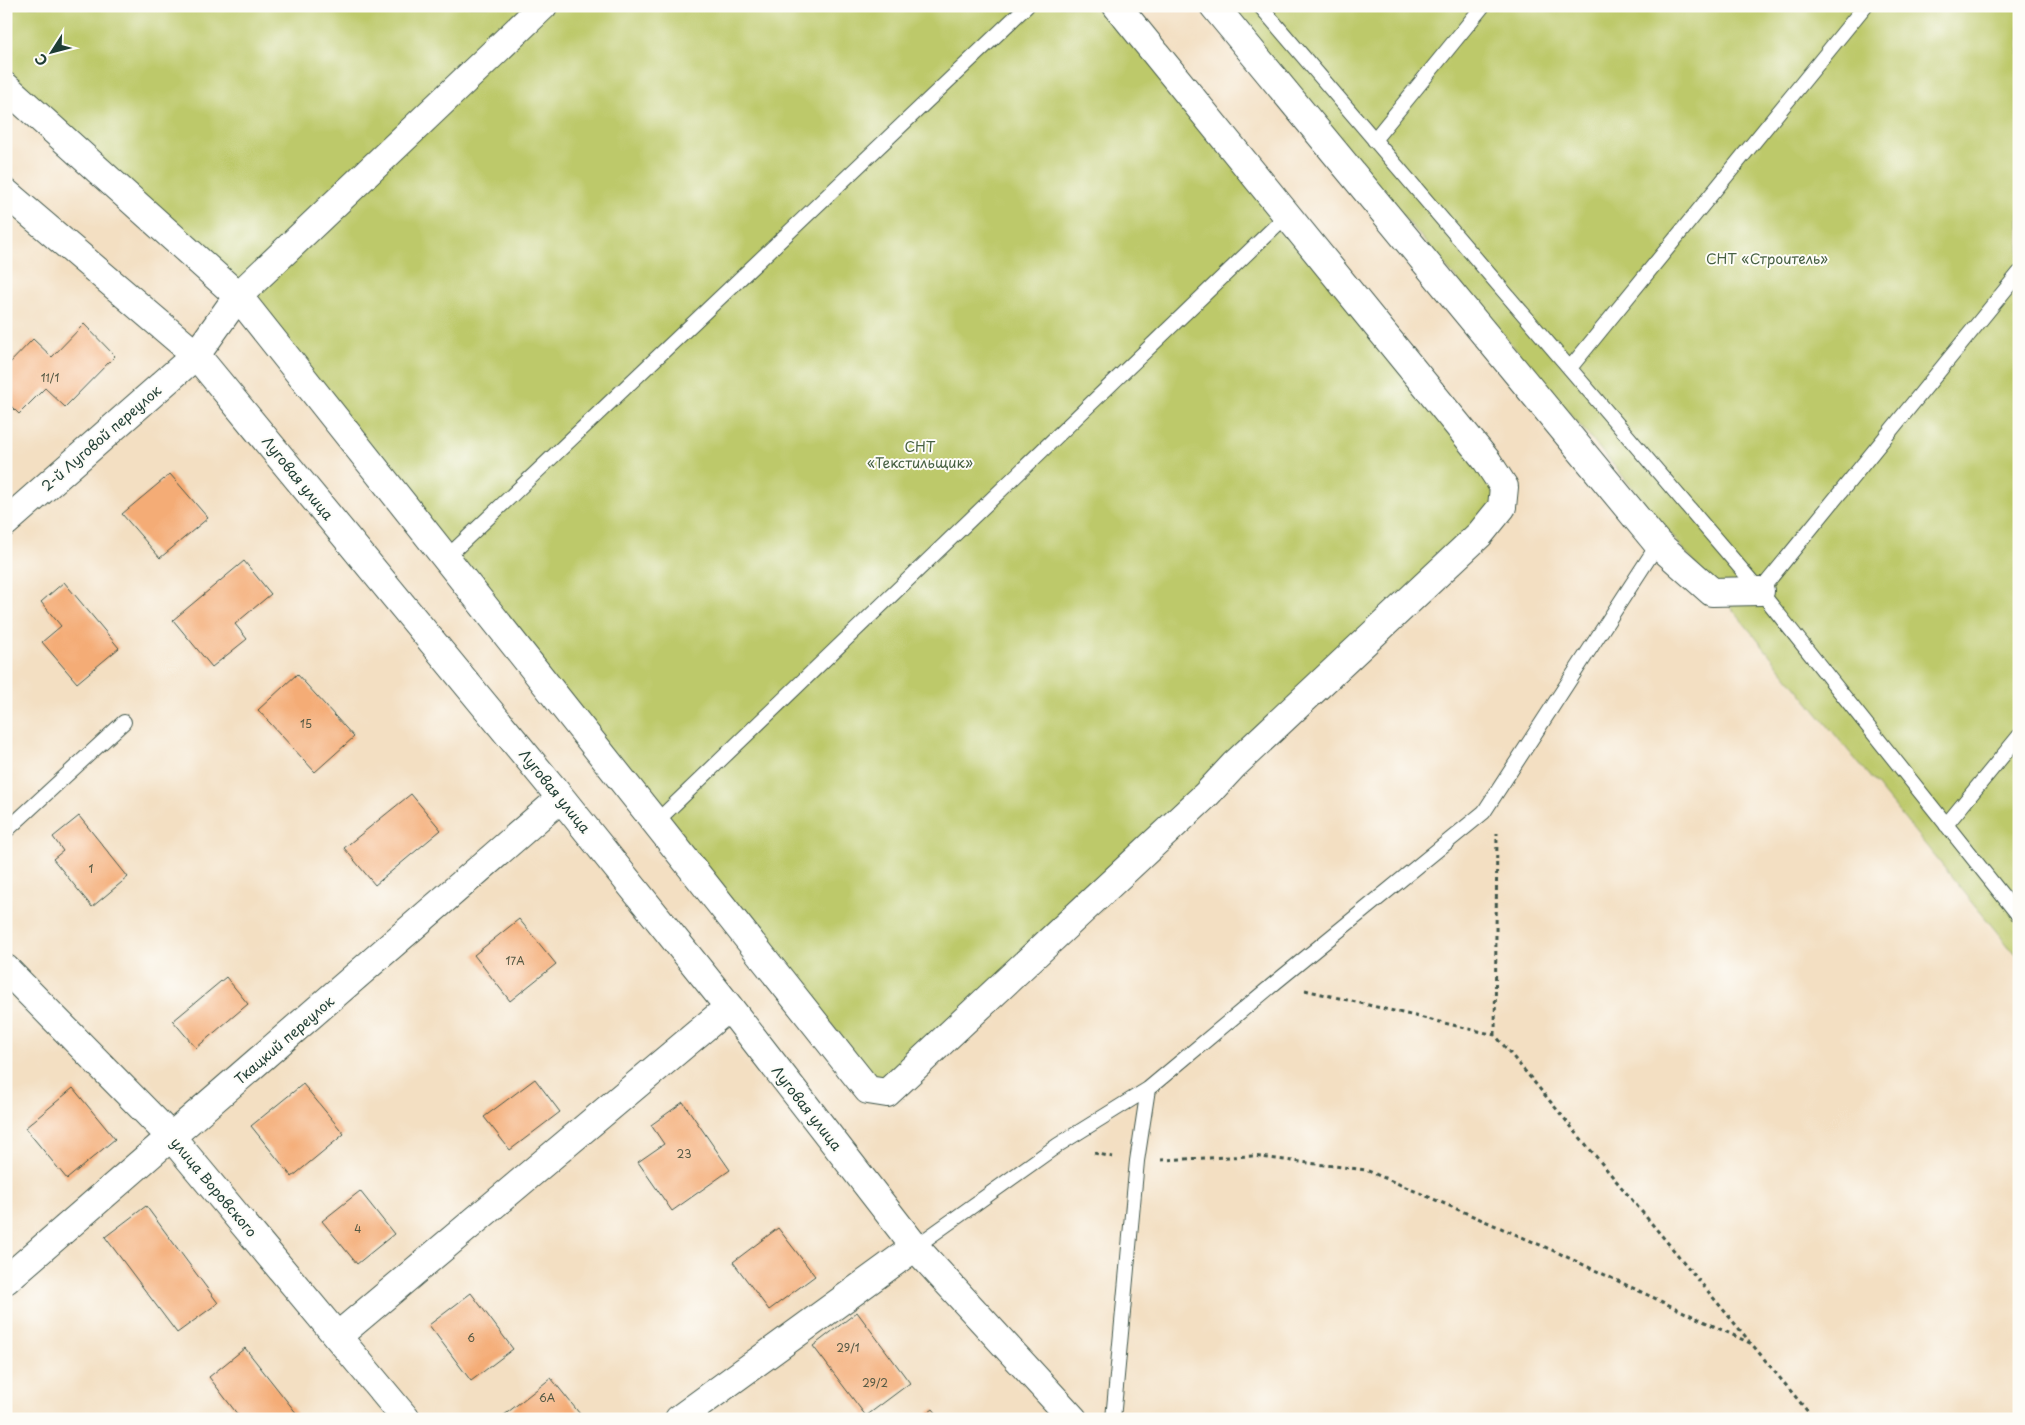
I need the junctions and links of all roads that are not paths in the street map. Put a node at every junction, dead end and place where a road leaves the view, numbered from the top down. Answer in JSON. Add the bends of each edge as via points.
{"nodes":[{"id":1,"x":543,"y":6,"type":"edge"},
{"id":2,"x":1027,"y":6,"type":"edge"},
{"id":3,"x":1118,"y":6,"type":"edge"},
{"id":4,"x":1214,"y":6,"type":"edge"},
{"id":5,"x":1260,"y":6,"type":"edge"},
{"id":6,"x":1483,"y":6,"type":"edge"},
{"id":7,"x":1865,"y":6,"type":"edge"},
{"id":8,"x":6,"y":87,"type":"edge"},
{"id":9,"x":1374,"y":140,"type":"junction"},
{"id":10,"x":6,"y":193,"type":"edge"},
{"id":11,"x":1287,"y":215,"type":"junction"},
{"id":12,"x":2019,"y":273,"type":"edge"},
{"id":13,"x":238,"y":296,"type":"junction"},
{"id":14,"x":196,"y":355,"type":"junction"},
{"id":15,"x":1570,"y":368,"type":"junction"},
{"id":16,"x":6,"y":522,"type":"edge"},
{"id":17,"x":1658,"y":544,"type":"junction"},
{"id":18,"x":446,"y":558,"type":"junction"},
{"id":19,"x":1760,"y":591,"type":"junction"},
{"id":20,"x":124,"y":722,"type":"dead end"},
{"id":21,"x":2019,"y":736,"type":"edge"},
{"id":22,"x":561,"y":798,"type":"junction"},
{"id":23,"x":656,"y":822,"type":"junction"},
{"id":24,"x":1946,"y":825,"type":"junction"},
{"id":25,"x":6,"y":831,"type":"edge"},
{"id":26,"x":2019,"y":916,"type":"edge"},
{"id":27,"x":6,"y":969,"type":"edge"},
{"id":28,"x":729,"y":1007,"type":"junction"},
{"id":29,"x":1148,"y":1089,"type":"junction"},
{"id":30,"x":172,"y":1138,"type":"junction"},
{"id":31,"x":915,"y":1247,"type":"junction"},
{"id":32,"x":6,"y":1280,"type":"edge"},
{"id":33,"x":339,"y":1335,"type":"junction"},
{"id":34,"x":406,"y":1419,"type":"edge"},
{"id":35,"x":679,"y":1419,"type":"edge"},
{"id":36,"x":1073,"y":1419,"type":"edge"},
{"id":37,"x":1113,"y":1419,"type":"edge"}],
"edges":[{"from":1,"to":13,"type":"street","name":"2-й Луговой переулок"},
{"from":2,"to":18,"type":"lane"},
{"from":3,"to":11,"type":"street"},
{"from":4,"to":17,"type":"street"},
{"from":5,"to":9,"type":"lane"},
{"from":6,"to":9,"type":"lane"},
{"from":7,"to":15,"type":"lane"},
{"from":8,"to":13,"type":"street"},
{"from":9,"to":15,"type":"lane"},
{"from":10,"to":14,"type":"street","name":"Луговая улица"},
{"from":11,"to":23,"type":"lane"},
{"from":11,"to":23,"type":"street","via":[[1487,461],[1504,487],[1502,507],[1480,534],[887,1093],[868,1090]]},
{"from":12,"to":19,"type":"lane"},
{"from":13,"to":14,"type":"street","name":"2-й Луговой переулок"},
{"from":13,"to":18,"type":"street"},
{"from":14,"to":16,"type":"street","name":"2-й Луговой переулок"},
{"from":14,"to":22,"type":"street","name":"Луговая улица"},
{"from":15,"to":19,"type":"lane"},
{"from":17,"to":19,"type":"street","via":[[1712,592]]},
{"from":17,"to":29,"type":"lane","via":[[1484,812]]},
{"from":18,"to":23,"type":"street"},
{"from":19,"to":24,"type":"lane"},
{"from":20,"to":25,"type":"lane"},
{"from":21,"to":24,"type":"lane"},
{"from":22,"to":28,"type":"street","name":"Луговая улица"},
{"from":22,"to":30,"type":"street","name":"Ткацкий переулок"},
{"from":24,"to":26,"type":"lane"},
{"from":27,"to":30,"type":"street","name":"улица Воровского"},
{"from":28,"to":31,"type":"street","name":"Луговая улица"},
{"from":28,"to":33,"type":"street"},
{"from":29,"to":31,"type":"lane","via":[[1058,1145]]},
{"from":29,"to":37,"type":"lane","via":[[1136,1162]]},
{"from":30,"to":32,"type":"street","name":"Ткацкий переулок"},
{"from":30,"to":33,"type":"street","name":"улица Воровского"},
{"from":31,"to":35,"type":"street"},
{"from":31,"to":36,"type":"street","name":"Луговая улица"},
{"from":33,"to":34,"type":"street","name":"улица Воровского"}]}
